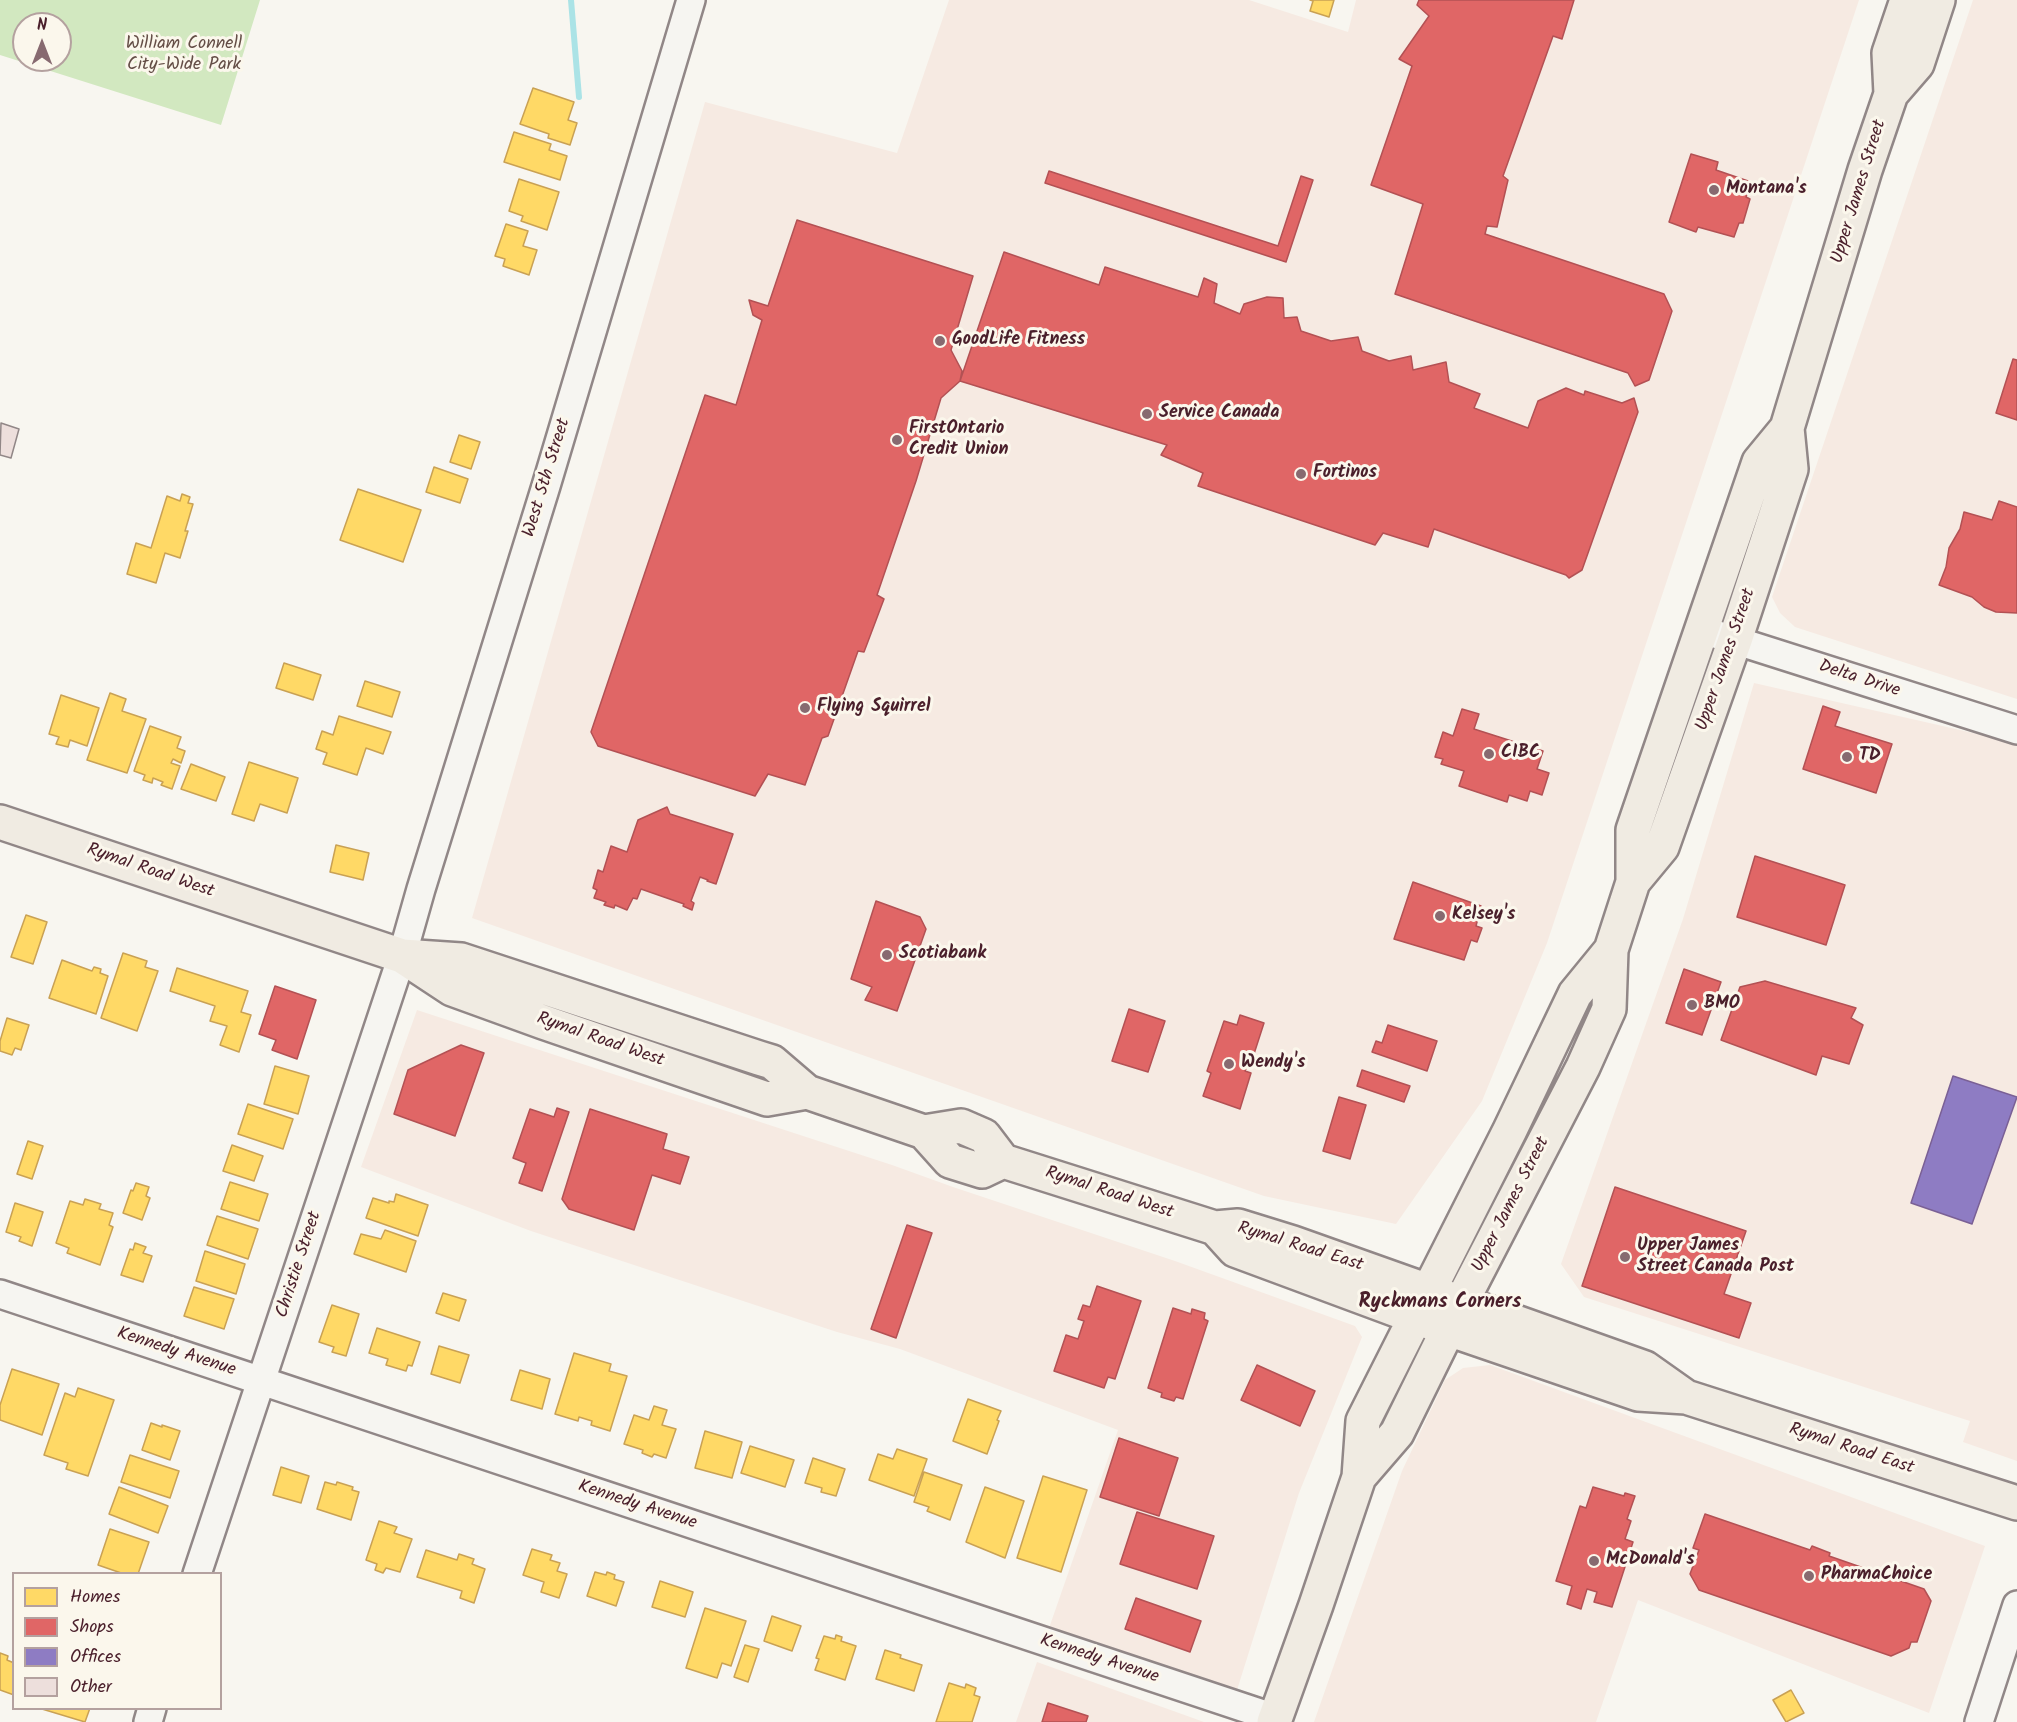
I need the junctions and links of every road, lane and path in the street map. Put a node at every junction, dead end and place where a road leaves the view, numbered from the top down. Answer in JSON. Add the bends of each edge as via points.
{"nodes":[{"id":1,"x":692,"y":0,"type":"edge"},
{"id":2,"x":1906,"y":0,"type":"edge"},
{"id":3,"x":1938,"y":0,"type":"edge"},
{"id":4,"x":1891,"y":94,"type":"junction"},
{"id":5,"x":1787,"y":428,"type":"junction"},
{"id":6,"x":1701,"y":630,"type":"junction"},
{"id":7,"x":1736,"y":640,"type":"junction"},
{"id":8,"x":2017,"y":730,"type":"edge"},
{"id":9,"x":0,"y":822,"type":"edge"},
{"id":10,"x":1633,"y":882,"type":"junction"},
{"id":11,"x":1611,"y":950,"type":"junction"},
{"id":12,"x":402,"y":956,"type":"junction"},
{"id":13,"x":1215,"y":1228,"type":"joint"},
{"id":14,"x":0,"y":1294,"type":"edge"},
{"id":15,"x":1423,"y":1303,"type":"junction"},
{"id":16,"x":1454,"y":1316,"type":"junction"},
{"id":17,"x":261,"y":1381,"type":"junction"},
{"id":18,"x":1359,"y":1477,"type":"junction"},
{"id":19,"x":2017,"y":1503,"type":"edge"},
{"id":20,"x":198,"y":1572,"type":"edge"},
{"id":21,"x":2017,"y":1605,"type":"edge"},
{"id":22,"x":1274,"y":1720,"type":"edge"},
{"id":23,"x":1979,"y":1722,"type":"edge"}],
"edges":[{"from":1,"to":12,"type":"street","name":"West 5th Street"},
{"from":2,"to":4,"type":"main road","name":"Upper James Street","via":[[1889,53]]},
{"from":3,"to":4,"type":"main road","name":"Upper James Street","via":[[1917,64]]},
{"from":4,"to":5,"type":"main road","name":"Upper James Street"},
{"from":5,"to":6,"type":"main road","name":"Upper James Street","via":[[1759,462]]},
{"from":5,"to":7,"type":"main road","name":"Upper James Street","via":[[1791,469]]},
{"from":6,"to":7,"type":"street","name":"Delta Drive"},
{"from":6,"to":10,"type":"main road","name":"Upper James Street","via":[[1633,830]]},
{"from":7,"to":8,"type":"street","name":"Delta Drive"},
{"from":7,"to":10,"type":"main road","name":"Upper James Street","via":[[1662,847]]},
{"from":9,"to":12,"type":"main road","name":"Rymal Road West"},
{"from":10,"to":11,"type":"main road","name":"Upper James Street"},
{"from":11,"to":15,"type":"main road","name":"Upper James Street","via":[[1575,994]]},
{"from":11,"to":16,"type":"main road","name":"Upper James Street","via":[[1609,1009]]},
{"from":12,"to":13,"type":"main road","name":"Rymal Road West","via":[[452,989],[767,1099],[807,1092],[924,1132],[960,1126],[984,1136],[1003,1161]]},
{"from":12,"to":17,"type":"street","name":"Christie Street"},
{"from":13,"to":15,"type":"main road","name":"Rymal Road East","via":[[1235,1250]]},
{"from":14,"to":17,"type":"street","name":"Kennedy Avenue"},
{"from":15,"to":16,"type":"main road","name":"Rymal Road East"},
{"from":15,"to":18,"type":"main road","name":"Upper James Street","via":[[1363,1421]]},
{"from":16,"to":18,"type":"main road","name":"Upper James Street","via":[[1397,1433]]},
{"from":16,"to":19,"type":"main road","name":"Rymal Road East","via":[[1645,1368],[1686,1397]]},
{"from":17,"to":20,"type":"street","name":"Christie Street"},
{"from":17,"to":22,"type":"street","name":"Kennedy Avenue"},
{"from":18,"to":22,"type":"main road","name":"Upper James Street"},
{"from":21,"to":23,"type":"street"}]}
